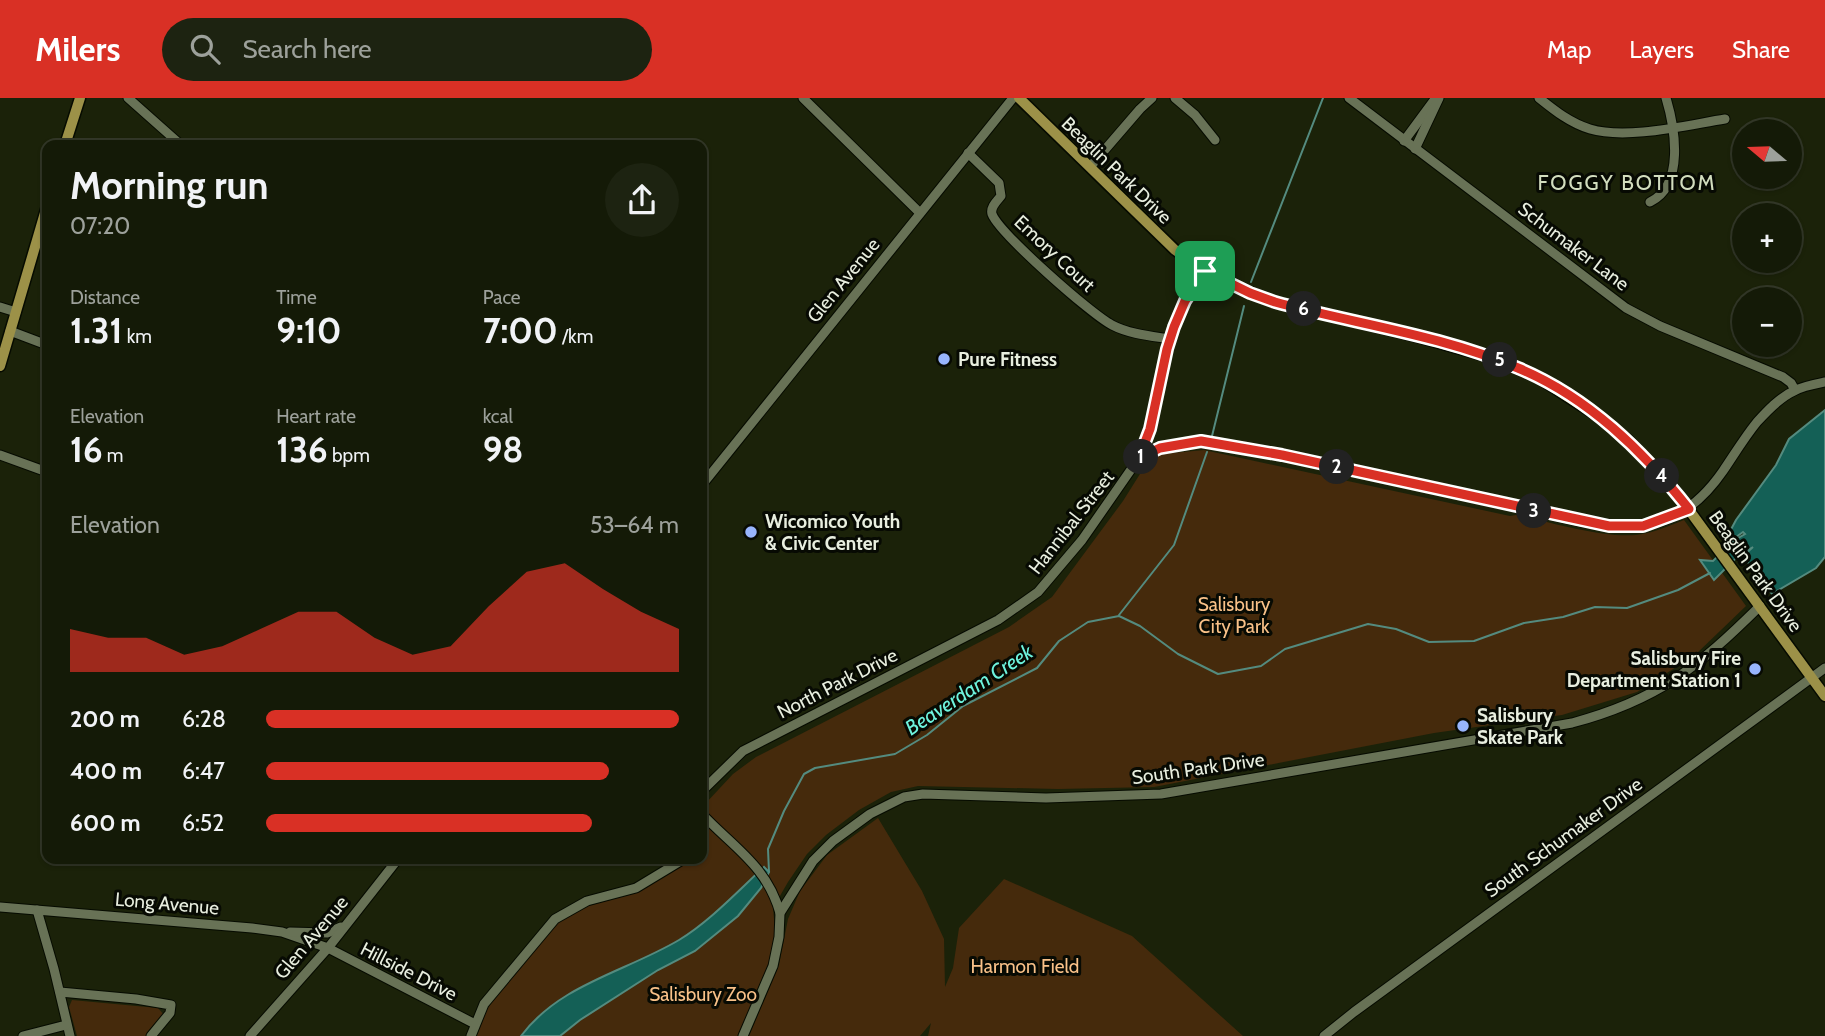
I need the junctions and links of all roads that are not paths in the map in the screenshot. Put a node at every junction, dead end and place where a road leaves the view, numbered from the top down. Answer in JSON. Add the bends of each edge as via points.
{"nodes":[{"id":1,"x":80,"y":98,"type":"edge"},
{"id":2,"x":128,"y":98,"type":"edge"},
{"id":3,"x":803,"y":98,"type":"edge"},
{"id":4,"x":1013,"y":98,"type":"edge"},
{"id":5,"x":1019,"y":98,"type":"edge"},
{"id":6,"x":1152,"y":98,"type":"edge"},
{"id":7,"x":1175,"y":98,"type":"edge"},
{"id":8,"x":1349,"y":98,"type":"edge"},
{"id":9,"x":1438,"y":98,"type":"edge"},
{"id":10,"x":1539,"y":98,"type":"edge"},
{"id":11,"x":1666,"y":98,"type":"edge"},
{"id":12,"x":1725,"y":119,"type":"dead end"},
{"id":13,"x":1672,"y":127,"type":"junction"},
{"id":14,"x":67,"y":140,"type":"edge"},
{"id":15,"x":175,"y":140,"type":"edge"},
{"id":16,"x":1215,"y":140,"type":"dead end"},
{"id":17,"x":1405,"y":141,"type":"junction"},
{"id":18,"x":1415,"y":149,"type":"junction"},
{"id":19,"x":968,"y":153,"type":"junction"},
{"id":20,"x":1090,"y":167,"type":"junction"},
{"id":21,"x":1650,"y":202,"type":"dead end"},
{"id":22,"x":920,"y":213,"type":"junction"},
{"id":23,"x":42,"y":223,"type":"edge"},
{"id":24,"x":1205,"y":271,"type":"junction"},
{"id":25,"x":0,"y":307,"type":"edge"},
{"id":26,"x":16,"y":312,"type":"junction"},
{"id":27,"x":10,"y":331,"type":"junction"},
{"id":28,"x":1170,"y":339,"type":"junction"},
{"id":29,"x":42,"y":343,"type":"edge"},
{"id":30,"x":0,"y":366,"type":"edge"},
{"id":31,"x":1825,"y":382,"type":"edge"},
{"id":32,"x":1795,"y":390,"type":"junction"},
{"id":33,"x":0,"y":455,"type":"edge"},
{"id":34,"x":1139,"y":458,"type":"junction"},
{"id":35,"x":42,"y":470,"type":"edge"},
{"id":36,"x":707,"y":479,"type":"edge"},
{"id":37,"x":1689,"y":509,"type":"junction"},
{"id":38,"x":1760,"y":606,"type":"junction"},
{"id":39,"x":998,"y":620,"type":"joint"},
{"id":40,"x":1825,"y":668,"type":"edge"},
{"id":41,"x":1812,"y":678,"type":"junction"},
{"id":42,"x":1825,"y":696,"type":"edge"},
{"id":43,"x":707,"y":786,"type":"edge"},
{"id":44,"x":707,"y":819,"type":"edge"},
{"id":45,"x":394,"y":864,"type":"edge"},
{"id":46,"x":676,"y":864,"type":"edge"},
{"id":47,"x":0,"y":907,"type":"edge"},
{"id":48,"x":37,"y":910,"type":"junction"},
{"id":49,"x":780,"y":913,"type":"junction"},
{"id":50,"x":347,"y":923,"type":"junction"},
{"id":51,"x":282,"y":932,"type":"junction"},
{"id":52,"x":328,"y":948,"type":"junction"},
{"id":53,"x":60,"y":992,"type":"junction"},
{"id":54,"x":475,"y":1024,"type":"junction"},
{"id":55,"x":66,"y":1025,"type":"junction"},
{"id":56,"x":1336,"y":1032,"type":"edge"},
{"id":57,"x":23,"y":1036,"type":"edge"},
{"id":58,"x":70,"y":1036,"type":"edge"},
{"id":59,"x":150,"y":1036,"type":"edge"},
{"id":60,"x":250,"y":1036,"type":"edge"},
{"id":61,"x":471,"y":1036,"type":"edge"},
{"id":62,"x":743,"y":1036,"type":"edge"},
{"id":63,"x":1324,"y":1036,"type":"edge"}],
"edges":[{"from":1,"to":14,"type":"main road"},
{"from":2,"to":15,"type":"street"},
{"from":3,"to":22,"type":"street"},
{"from":4,"to":19,"type":"street","name":"Glen Avenue"},
{"from":5,"to":20,"type":"main road","name":"Beaglin Park Drive"},
{"from":6,"to":20,"type":"street"},
{"from":7,"to":16,"type":"street"},
{"from":8,"to":17,"type":"street","name":"Schumaker Lane"},
{"from":9,"to":17,"type":"street"},
{"from":9,"to":18,"type":"street"},
{"from":10,"to":13,"type":"street","via":[[1589,129],[1636,133]]},
{"from":11,"to":13,"type":"street"},
{"from":12,"to":13,"type":"street"},
{"from":13,"to":21,"type":"street","via":[[1671,177]]},
{"from":17,"to":18,"type":"street","name":"Schumaker Lane"},
{"from":18,"to":32,"type":"street","name":"Schumaker Lane","via":[[1626,308],[1660,327],[1783,377]]},
{"from":19,"to":22,"type":"street","name":"Glen Avenue"},
{"from":19,"to":28,"type":"street","name":"Emory Court","via":[[999,183],[1001,196],[992,213],[1025,251],[1112,326]]},
{"from":20,"to":24,"type":"main road","name":"Beaglin Park Drive","via":[[1175,250]]},
{"from":22,"to":36,"type":"street","name":"Glen Avenue"},
{"from":23,"to":26,"type":"main road"},
{"from":24,"to":28,"type":"street","name":"Hannibal Street","via":[[1185,301]]},
{"from":24,"to":37,"type":"main road","name":"Beaglin Park Drive","via":[[1275,302],[1457,347],[1520,369],[1578,402],[1628,440]]},
{"from":25,"to":26,"type":"street"},
{"from":26,"to":27,"type":"main road"},
{"from":27,"to":29,"type":"street"},
{"from":27,"to":30,"type":"main road"},
{"from":28,"to":34,"type":"street","name":"Hannibal Street"},
{"from":31,"to":32,"type":"street"},
{"from":32,"to":37,"type":"street","via":[[1755,425],[1710,488]]},
{"from":33,"to":35,"type":"street"},
{"from":34,"to":37,"type":"street","via":[[1160,448],[1201,441],[1609,526],[1643,526]]},
{"from":34,"to":39,"type":"street","name":"Hannibal Street","via":[[1082,540],[1038,592]]},
{"from":37,"to":38,"type":"main road","name":"Beaglin Park Drive"},
{"from":38,"to":41,"type":"main road","name":"Beaglin Park Drive"},
{"from":38,"to":49,"type":"street","name":"South Park Drive","via":[[1708,655],[1663,688],[1630,705],[1572,723],[1161,794],[904,797],[870,814],[827,847],[804,873]]},
{"from":39,"to":43,"type":"street","name":"North Park Drive","via":[[743,751]]},
{"from":40,"to":41,"type":"street","name":"South Schumaker Drive"},
{"from":41,"to":42,"type":"main road","name":"Beaglin Park Drive"},
{"from":41,"to":56,"type":"street","name":"South Schumaker Drive"},
{"from":44,"to":49,"type":"street","via":[[760,871]]},
{"from":45,"to":50,"type":"street","name":"Glen Avenue"},
{"from":46,"to":54,"type":"street","via":[[636,888],[587,901],[555,919],[484,1004]]},
{"from":47,"to":48,"type":"street","name":"Long Avenue"},
{"from":48,"to":51,"type":"street","name":"Long Avenue"},
{"from":48,"to":53,"type":"street"},
{"from":49,"to":62,"type":"street","name":"South Park Drive","via":[[772,967]]},
{"from":50,"to":51,"type":"street","via":[[327,933]]},
{"from":50,"to":52,"type":"street","name":"Glen Avenue"},
{"from":51,"to":52,"type":"street","name":"Long Avenue"},
{"from":52,"to":54,"type":"street","name":"Hillside Drive"},
{"from":52,"to":60,"type":"street","name":"Glen Avenue"},
{"from":53,"to":55,"type":"street"},
{"from":53,"to":59,"type":"street","via":[[171,1005],[170,1013]]},
{"from":54,"to":61,"type":"street"},
{"from":55,"to":57,"type":"street"},
{"from":55,"to":58,"type":"street"},
{"from":56,"to":63,"type":"street","name":"South Schumaker Drive"}]}
